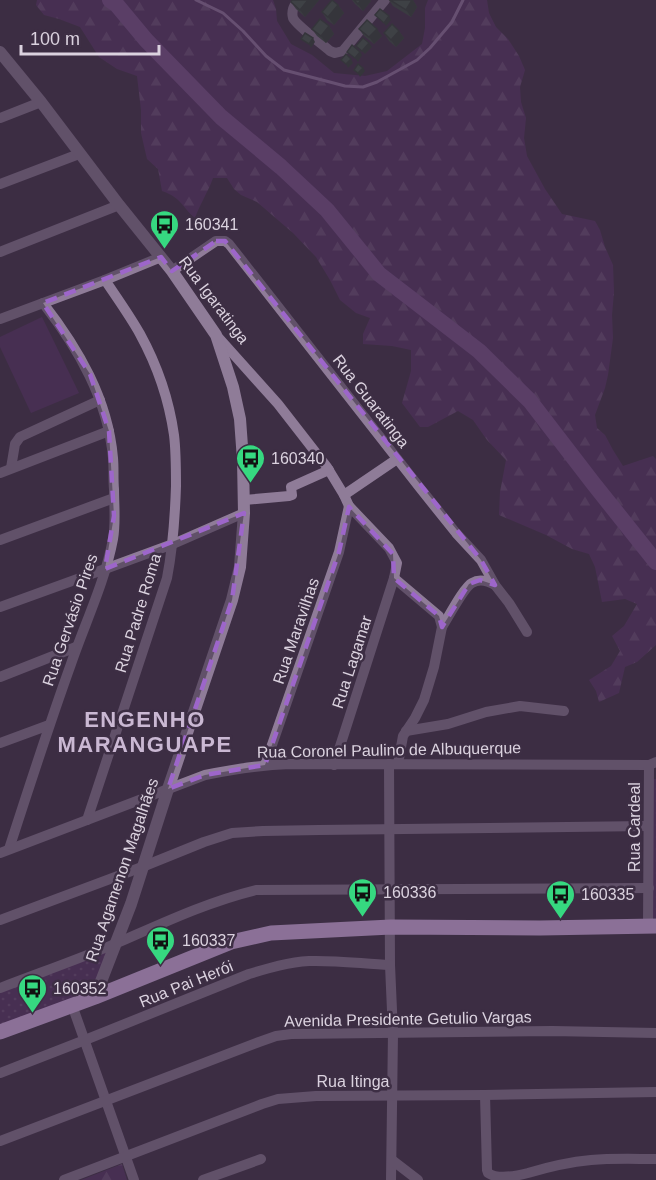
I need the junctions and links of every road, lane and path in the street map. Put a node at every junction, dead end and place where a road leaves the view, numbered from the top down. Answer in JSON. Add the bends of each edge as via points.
{"nodes":[{"id":1,"x":298,"y":0,"type":"edge"},
{"id":2,"x":385,"y":0,"type":"edge"},
{"id":3,"x":0,"y":52,"type":"edge"},
{"id":4,"x":41,"y":102,"type":"junction"},
{"id":5,"x":0,"y":118,"type":"edge"},
{"id":6,"x":79,"y":154,"type":"junction"},
{"id":7,"x":0,"y":184,"type":"edge"},
{"id":8,"x":119,"y":205,"type":"junction"},
{"id":9,"x":0,"y":252,"type":"edge"},
{"id":10,"x":161,"y":257,"type":"junction"},
{"id":11,"x":172,"y":271,"type":"junction"},
{"id":12,"x":105,"y":280,"type":"junction"},
{"id":13,"x":43,"y":303,"type":"junction"},
{"id":14,"x":0,"y":319,"type":"edge"},
{"id":15,"x":216,"y":335,"type":"junction"},
{"id":16,"x":100,"y":400,"type":"junction"},
{"id":17,"x":109,"y":431,"type":"junction"},
{"id":18,"x":397,"y":459,"type":"junction"},
{"id":19,"x":11,"y":468,"type":"junction"},
{"id":20,"x":329,"y":470,"type":"junction"},
{"id":21,"x":0,"y":473,"type":"edge"},
{"id":22,"x":114,"y":498,"type":"junction"},
{"id":23,"x":244,"y":500,"type":"junction"},
{"id":24,"x":346,"y":501,"type":"junction"},
{"id":25,"x":244,"y":513,"type":"junction"},
{"id":26,"x":0,"y":540,"type":"edge"},
{"id":27,"x":173,"y":544,"type":"junction"},
{"id":28,"x":105,"y":570,"type":"junction"},
{"id":29,"x":395,"y":573,"type":"junction"},
{"id":30,"x":495,"y":585,"type":"junction"},
{"id":31,"x":0,"y":607,"type":"edge"},
{"id":32,"x":442,"y":627,"type":"junction"},
{"id":33,"x":527,"y":632,"type":"dead end"},
{"id":34,"x":76,"y":647,"type":"junction"},
{"id":35,"x":0,"y":677,"type":"edge"},
{"id":36,"x":564,"y":711,"type":"dead end"},
{"id":37,"x":49,"y":725,"type":"junction"},
{"id":38,"x":406,"y":731,"type":"junction"},
{"id":39,"x":0,"y":743,"type":"edge"},
{"id":40,"x":652,"y":763,"type":"edge"},
{"id":41,"x":393,"y":764,"type":"junction"},
{"id":42,"x":265,"y":765,"type":"junction"},
{"id":43,"x":334,"y":765,"type":"junction"},
{"id":44,"x":168,"y":789,"type":"junction"},
{"id":45,"x":87,"y":820,"type":"junction"},
{"id":46,"x":648,"y":826,"type":"junction"},
{"id":47,"x":389,"y":830,"type":"junction"},
{"id":48,"x":5,"y":851,"type":"edge"},
{"id":49,"x":142,"y":867,"type":"junction"},
{"id":50,"x":649,"y":888,"type":"junction"},
{"id":51,"x":390,"y":890,"type":"junction"},
{"id":52,"x":0,"y":920,"type":"edge"},
{"id":53,"x":652,"y":926,"type":"edge"},
{"id":54,"x":391,"y":927,"type":"junction"},
{"id":55,"x":116,"y":943,"type":"junction"},
{"id":56,"x":390,"y":965,"type":"junction"},
{"id":57,"x":0,"y":988,"type":"edge"},
{"id":58,"x":95,"y":997,"type":"junction"},
{"id":59,"x":72,"y":1005,"type":"junction"},
{"id":60,"x":0,"y":1032,"type":"edge"},
{"id":61,"x":393,"y":1033,"type":"junction"},
{"id":62,"x":656,"y":1033,"type":"edge"},
{"id":63,"x":85,"y":1040,"type":"junction"},
{"id":64,"x":0,"y":1073,"type":"edge"},
{"id":65,"x":656,"y":1092,"type":"edge"},
{"id":66,"x":485,"y":1095,"type":"junction"},
{"id":67,"x":393,"y":1096,"type":"junction"},
{"id":68,"x":106,"y":1100,"type":"junction"},
{"id":69,"x":0,"y":1141,"type":"edge"},
{"id":70,"x":126,"y":1156,"type":"junction"},
{"id":71,"x":261,"y":1159,"type":"dead end"},
{"id":72,"x":656,"y":1159,"type":"edge"},
{"id":73,"x":392,"y":1160,"type":"junction"},
{"id":74,"x":64,"y":1180,"type":"edge"},
{"id":75,"x":134,"y":1180,"type":"edge"},
{"id":76,"x":203,"y":1180,"type":"edge"},
{"id":77,"x":392,"y":1180,"type":"edge"},
{"id":78,"x":418,"y":1180,"type":"edge"}],
"edges":[{"from":1,"to":2,"type":"street","via":[[292,11],[294,21],[335,53],[348,46]]},
{"from":3,"to":4,"type":"street","name":"Rua Igaratinga"},
{"from":4,"to":5,"type":"street"},
{"from":4,"to":6,"type":"street","name":"Rua Igaratinga"},
{"from":6,"to":7,"type":"street"},
{"from":6,"to":8,"type":"street","name":"Rua Igaratinga"},
{"from":8,"to":9,"type":"street"},
{"from":8,"to":10,"type":"street","name":"Rua Igaratinga"},
{"from":10,"to":11,"type":"street","name":"Rua Igaratinga"},
{"from":10,"to":12,"type":"street"},
{"from":11,"to":15,"type":"street","name":"Rua Igaratinga"},
{"from":11,"to":18,"type":"street","name":"Rua Guaratinga","via":[[216,241],[229,244]]},
{"from":12,"to":13,"type":"street"},
{"from":12,"to":27,"type":"street","name":"Rua Padre Roma","via":[[140,334],[167,400],[176,471]]},
{"from":13,"to":14,"type":"street"},
{"from":13,"to":16,"type":"street","name":"Rua Gervásio Pires","via":[[90,374]]},
{"from":15,"to":20,"type":"street","name":"Rua Igaratinga","via":[[278,404]]},
{"from":15,"to":23,"type":"street","name":"Rua Agamenon Magalhães","via":[[240,419]]},
{"from":16,"to":17,"type":"street","name":"Rua Gervásio Pires"},
{"from":16,"to":19,"type":"street","via":[[20,437]]},
{"from":17,"to":19,"type":"street"},
{"from":17,"to":22,"type":"street","name":"Rua Gervásio Pires"},
{"from":18,"to":24,"type":"street"},
{"from":18,"to":30,"type":"street","name":"Rua Guaratinga","via":[[481,560]]},
{"from":19,"to":21,"type":"street"},
{"from":20,"to":23,"type":"street","via":[[291,486],[292,495]]},
{"from":20,"to":24,"type":"street","name":"Rua Igaratinga"},
{"from":22,"to":26,"type":"street"},
{"from":22,"to":28,"type":"street","name":"Rua Gervásio Pires","via":[[113,538]]},
{"from":23,"to":25,"type":"street","name":"Rua Agamenon Magalhães"},
{"from":24,"to":29,"type":"street","name":"Rua Igaratinga","via":[[389,548],[396,560]]},
{"from":24,"to":42,"type":"street","name":"Rua Maravilhas","via":[[339,552]]},
{"from":25,"to":27,"type":"street"},
{"from":25,"to":44,"type":"street","name":"Rua Agamenon Magalhães","via":[[240,567],[232,600]]},
{"from":27,"to":28,"type":"street"},
{"from":27,"to":45,"type":"street","name":"Rua Padre Roma","via":[[157,611]]},
{"from":28,"to":31,"type":"street"},
{"from":28,"to":34,"type":"street","name":"Rua Gervásio Pires"},
{"from":29,"to":32,"type":"street","via":[[439,616]]},
{"from":29,"to":43,"type":"street","name":"Rua Lagamar"},
{"from":30,"to":32,"type":"street","via":[[480,580],[469,584]]},
{"from":30,"to":33,"type":"street","name":"Rua Guaratinga"},
{"from":32,"to":38,"type":"street","via":[[424,700]]},
{"from":34,"to":35,"type":"street"},
{"from":34,"to":37,"type":"street","name":"Rua Gervásio Pires"},
{"from":36,"to":38,"type":"street","via":[[520,706]]},
{"from":37,"to":39,"type":"street"},
{"from":37,"to":48,"type":"street","name":"Rua Gervásio Pires"},
{"from":38,"to":41,"type":"street"},
{"from":40,"to":41,"type":"street","name":"Rua Coronel Paulino de Albuquerque"},
{"from":40,"to":46,"type":"street","name":"Rua Cardeal"},
{"from":41,"to":43,"type":"street","name":"Rua Coronel Paulino de Albuquerque"},
{"from":41,"to":47,"type":"street"},
{"from":42,"to":43,"type":"street","name":"Rua Coronel Paulino de Albuquerque"},
{"from":42,"to":44,"type":"street","name":"Rua Coronel Paulino de Albuquerque","via":[[205,775]]},
{"from":44,"to":45,"type":"street","name":"Rua Coronel Paulino de Albuquerque"},
{"from":44,"to":49,"type":"street","name":"Rua Agamenon Magalhães"},
{"from":45,"to":48,"type":"street","name":"Rua Coronel Paulino de Albuquerque"},
{"from":46,"to":47,"type":"street"},
{"from":46,"to":50,"type":"street","name":"Rua Cardeal"},
{"from":47,"to":49,"type":"street","via":[[232,833]]},
{"from":47,"to":51,"type":"street"},
{"from":49,"to":52,"type":"street"},
{"from":49,"to":55,"type":"street","name":"Rua Agamenon Magalhães"},
{"from":50,"to":51,"type":"street"},
{"from":50,"to":53,"type":"street","name":"Rua Cardeal"},
{"from":51,"to":54,"type":"street"},
{"from":51,"to":55,"type":"street","via":[[256,890],[179,915]]},
{"from":53,"to":54,"type":"main road"},
{"from":54,"to":56,"type":"street"},
{"from":54,"to":58,"type":"main road","via":[[252,936]]},
{"from":55,"to":57,"type":"street"},
{"from":55,"to":58,"type":"street","name":"Rua Agamenon Magalhães"},
{"from":56,"to":61,"type":"street"},
{"from":56,"to":63,"type":"street","name":"Rua Pai Herói","via":[[310,961],[271,968]]},
{"from":58,"to":59,"type":"main road"},
{"from":59,"to":60,"type":"main road"},
{"from":59,"to":63,"type":"street"},
{"from":61,"to":62,"type":"street","name":"Avenida Presidente Getulio Vargas"},
{"from":61,"to":67,"type":"street"},
{"from":61,"to":68,"type":"street","name":"Avenida Presidente Getulio Vargas","via":[[276,1036]]},
{"from":63,"to":64,"type":"street","name":"Rua Pai Herói"},
{"from":63,"to":68,"type":"street"},
{"from":65,"to":66,"type":"street","name":"Rua Itinga"},
{"from":66,"to":67,"type":"street","name":"Rua Itinga"},
{"from":66,"to":72,"type":"street","via":[[487,1170],[492,1176],[520,1175],[594,1160]]},
{"from":67,"to":70,"type":"street","name":"Rua Itinga","via":[[278,1099]]},
{"from":67,"to":73,"type":"street"},
{"from":68,"to":69,"type":"street","name":"Avenida Presidente Getulio Vargas"},
{"from":68,"to":70,"type":"street"},
{"from":70,"to":74,"type":"street","name":"Rua Itinga"},
{"from":70,"to":75,"type":"street"},
{"from":71,"to":76,"type":"street"},
{"from":73,"to":77,"type":"street"},
{"from":73,"to":78,"type":"street"}]}
